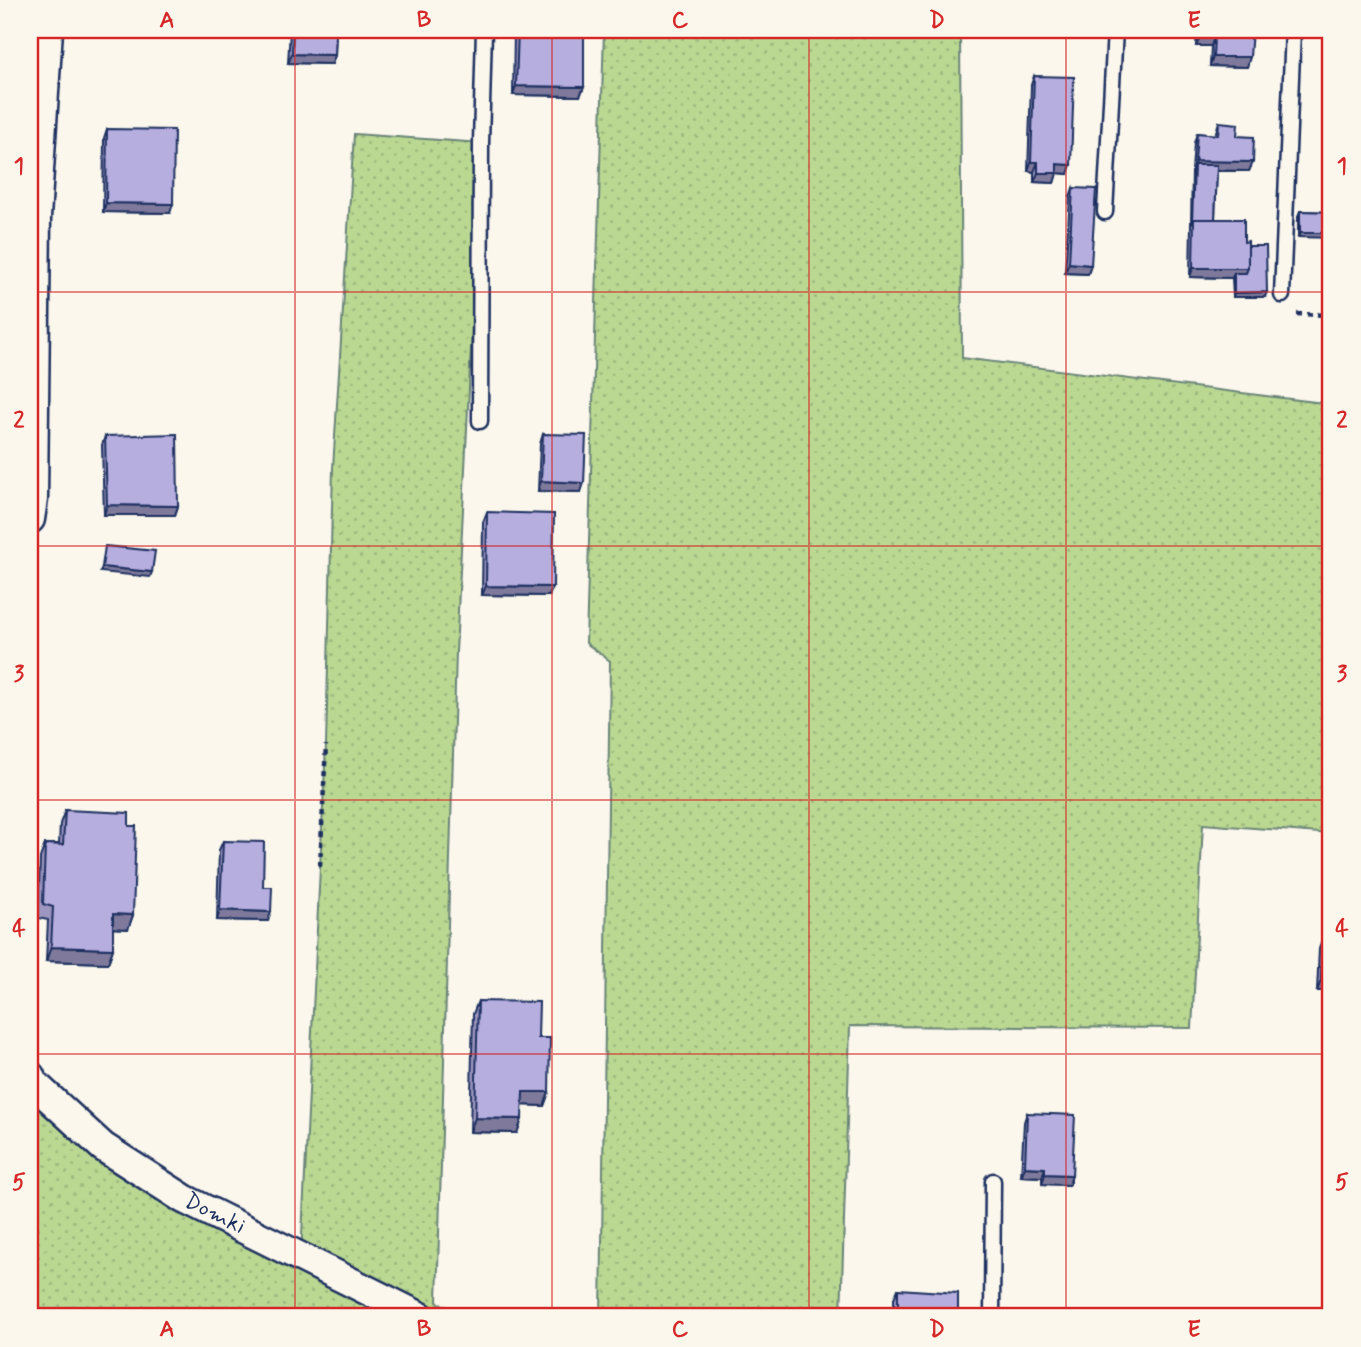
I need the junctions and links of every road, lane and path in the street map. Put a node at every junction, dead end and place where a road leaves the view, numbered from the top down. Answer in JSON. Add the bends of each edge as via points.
{"nodes":[{"id":1,"x":48,"y":30,"type":"edge"},
{"id":2,"x":484,"y":30,"type":"edge"},
{"id":3,"x":1115,"y":30,"type":"edge"},
{"id":4,"x":1293,"y":30,"type":"edge"},
{"id":5,"x":1105,"y":212,"type":"dead end"},
{"id":6,"x":1282,"y":295,"type":"dead end"},
{"id":7,"x":480,"y":421,"type":"dead end"},
{"id":8,"x":30,"y":519,"type":"edge"},
{"id":9,"x":326,"y":745,"type":"dead end"},
{"id":10,"x":320,"y":866,"type":"dead end"},
{"id":11,"x":30,"y":1076,"type":"edge"},
{"id":12,"x":993,"y":1181,"type":"dead end"},
{"id":13,"x":421,"y":1317,"type":"edge"},
{"id":14,"x":992,"y":1317,"type":"edge"}],
"edges":[{"from":1,"to":8,"type":"street","via":[[36,217]]},
{"from":2,"to":7,"type":"lane"},
{"from":3,"to":5,"type":"lane"},
{"from":4,"to":6,"type":"lane"},
{"from":9,"to":10,"type":"path"},
{"from":11,"to":13,"type":"street","name":"Domki","via":[[103,1147],[184,1199]]},
{"from":12,"to":14,"type":"lane"}]}
